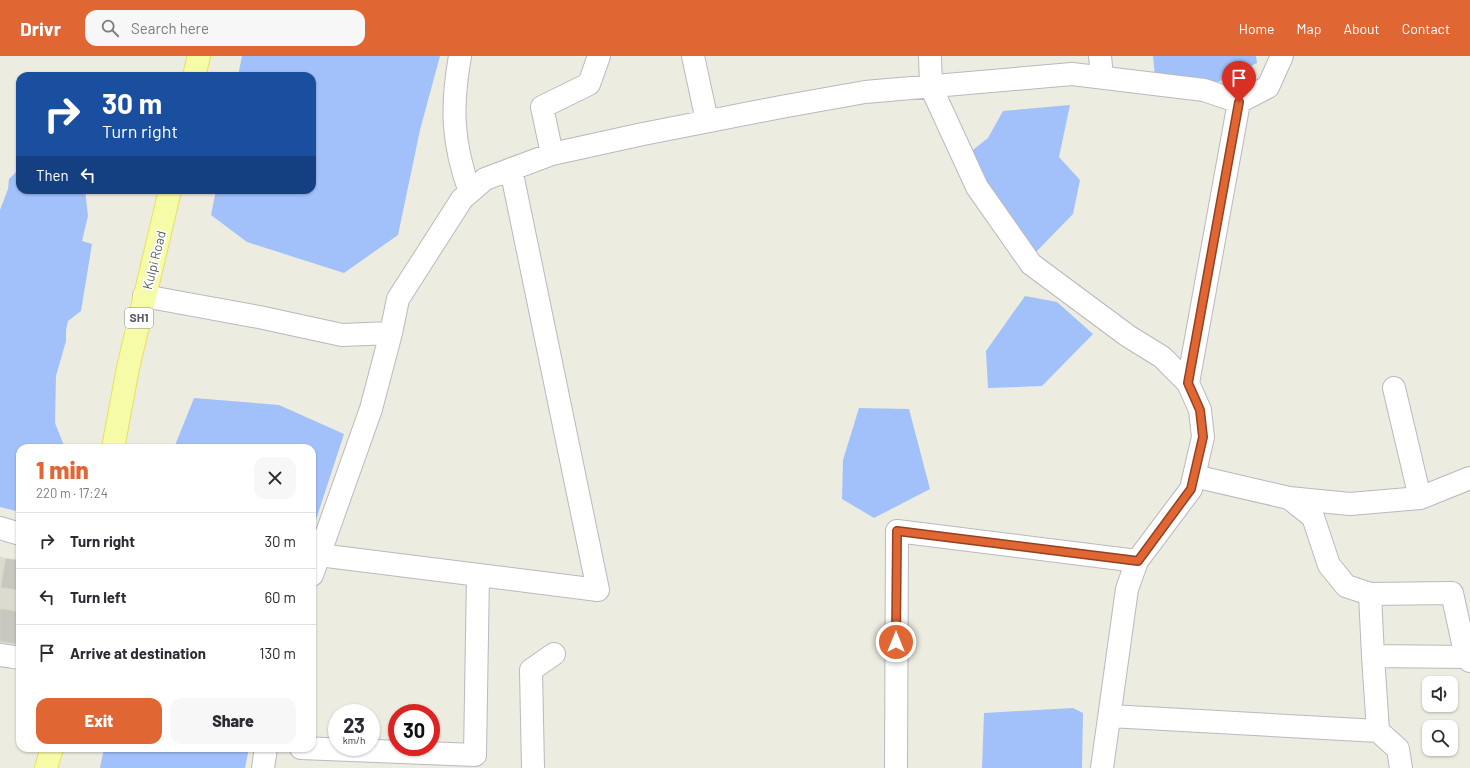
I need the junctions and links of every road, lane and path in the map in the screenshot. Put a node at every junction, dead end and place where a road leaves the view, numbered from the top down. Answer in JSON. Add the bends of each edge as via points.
{"nodes":[{"id":1,"x":199,"y":56,"type":"edge"},
{"id":2,"x":460,"y":56,"type":"edge"},
{"id":3,"x":599,"y":56,"type":"edge"},
{"id":4,"x":693,"y":56,"type":"edge"},
{"id":5,"x":930,"y":56,"type":"edge"},
{"id":6,"x":1282,"y":56,"type":"edge"},
{"id":7,"x":1101,"y":66,"type":"edge"},
{"id":8,"x":195,"y":72,"type":"edge"},
{"id":9,"x":931,"y":87,"type":"junction"},
{"id":10,"x":1239,"y":102,"type":"junction"},
{"id":11,"x":707,"y":121,"type":"junction"},
{"id":12,"x":552,"y":154,"type":"junction"},
{"id":13,"x":511,"y":169,"type":"junction"},
{"id":14,"x":470,"y":192,"type":"junction"},
{"id":15,"x":169,"y":194,"type":"edge"},
{"id":16,"x":144,"y":296,"type":"junction"},
{"id":17,"x":391,"y":333,"type":"junction"},
{"id":18,"x":1188,"y":383,"type":"junction"},
{"id":19,"x":1394,"y":388,"type":"dead end"},
{"id":20,"x":114,"y":444,"type":"edge"},
{"id":21,"x":1194,"y":476,"type":"junction"},
{"id":22,"x":1470,"y":478,"type":"edge"},
{"id":23,"x":1289,"y":498,"type":"junction"},
{"id":24,"x":1420,"y":498,"type":"junction"},
{"id":25,"x":0,"y":528,"type":"edge"},
{"id":26,"x":16,"y":533,"type":"edge"},
{"id":27,"x":1138,"y":561,"type":"junction"},
{"id":28,"x":316,"y":565,"type":"edge"},
{"id":29,"x":478,"y":575,"type":"junction"},
{"id":30,"x":1370,"y":594,"type":"junction"},
{"id":31,"x":554,"y":654,"type":"dead end"},
{"id":32,"x":0,"y":656,"type":"edge"},
{"id":33,"x":1374,"y":656,"type":"junction"},
{"id":34,"x":16,"y":658,"type":"edge"},
{"id":35,"x":1468,"y":659,"type":"edge"},
{"id":36,"x":1110,"y":716,"type":"junction"},
{"id":37,"x":1378,"y":731,"type":"junction"},
{"id":38,"x":316,"y":749,"type":"edge"},
{"id":39,"x":51,"y":752,"type":"edge"},
{"id":40,"x":265,"y":752,"type":"edge"},
{"id":41,"x":46,"y":768,"type":"edge"},
{"id":42,"x":263,"y":768,"type":"edge"},
{"id":43,"x":533,"y":768,"type":"edge"},
{"id":44,"x":896,"y":768,"type":"edge"},
{"id":45,"x":1102,"y":768,"type":"edge"},
{"id":46,"x":1401,"y":768,"type":"edge"}],
"edges":[{"from":1,"to":8,"type":"main road"},
{"from":2,"to":14,"type":"street","via":[[453,112],[456,145]]},
{"from":3,"to":12,"type":"street","via":[[589,84],[542,107]]},
{"from":4,"to":11,"type":"street"},
{"from":5,"to":9,"type":"street"},
{"from":6,"to":10,"type":"street","via":[[1268,87]]},
{"from":7,"to":9,"type":"street","via":[[1072,74]]},
{"from":7,"to":10,"type":"street","via":[[1204,90]]},
{"from":9,"to":11,"type":"street","via":[[865,92]]},
{"from":9,"to":18,"type":"street","via":[[977,187],[1031,264],[1128,336],[1162,357]]},
{"from":10,"to":18,"type":"street"},
{"from":11,"to":12,"type":"street"},
{"from":12,"to":13,"type":"street"},
{"from":13,"to":14,"type":"street","via":[[485,179]]},
{"from":13,"to":29,"type":"street","via":[[598,590]]},
{"from":14,"to":17,"type":"street","via":[[462,199],[398,299]]},
{"from":15,"to":16,"type":"main road","name":"Kulpi Road","number":"SH1"},
{"from":16,"to":17,"type":"street","via":[[342,335]]},
{"from":16,"to":20,"type":"main road","name":"Kulpi Road","number":"SH1"},
{"from":17,"to":28,"type":"street","via":[[371,409]]},
{"from":18,"to":21,"type":"street","via":[[1200,410],[1203,437]]},
{"from":19,"to":24,"type":"street"},
{"from":21,"to":23,"type":"street"},
{"from":21,"to":27,"type":"street","via":[[1191,489]]},
{"from":22,"to":24,"type":"street"},
{"from":23,"to":24,"type":"street","via":[[1350,504]]},
{"from":23,"to":30,"type":"street","via":[[1313,517],[1329,565],[1346,586]]},
{"from":25,"to":26,"type":"street"},
{"from":27,"to":36,"type":"street","via":[[1127,589]]},
{"from":27,"to":44,"type":"street","via":[[897,531]]},
{"from":28,"to":29,"type":"street"},
{"from":29,"to":38,"type":"street","via":[[475,755]]},
{"from":30,"to":33,"type":"street"},
{"from":30,"to":35,"type":"street","via":[[1452,593]]},
{"from":31,"to":43,"type":"street","via":[[531,670]]},
{"from":32,"to":34,"type":"street"},
{"from":33,"to":35,"type":"street"},
{"from":33,"to":37,"type":"street"},
{"from":36,"to":37,"type":"street"},
{"from":36,"to":45,"type":"street"},
{"from":37,"to":46,"type":"street","via":[[1398,749]]},
{"from":39,"to":41,"type":"main road"},
{"from":40,"to":42,"type":"street"}]}
